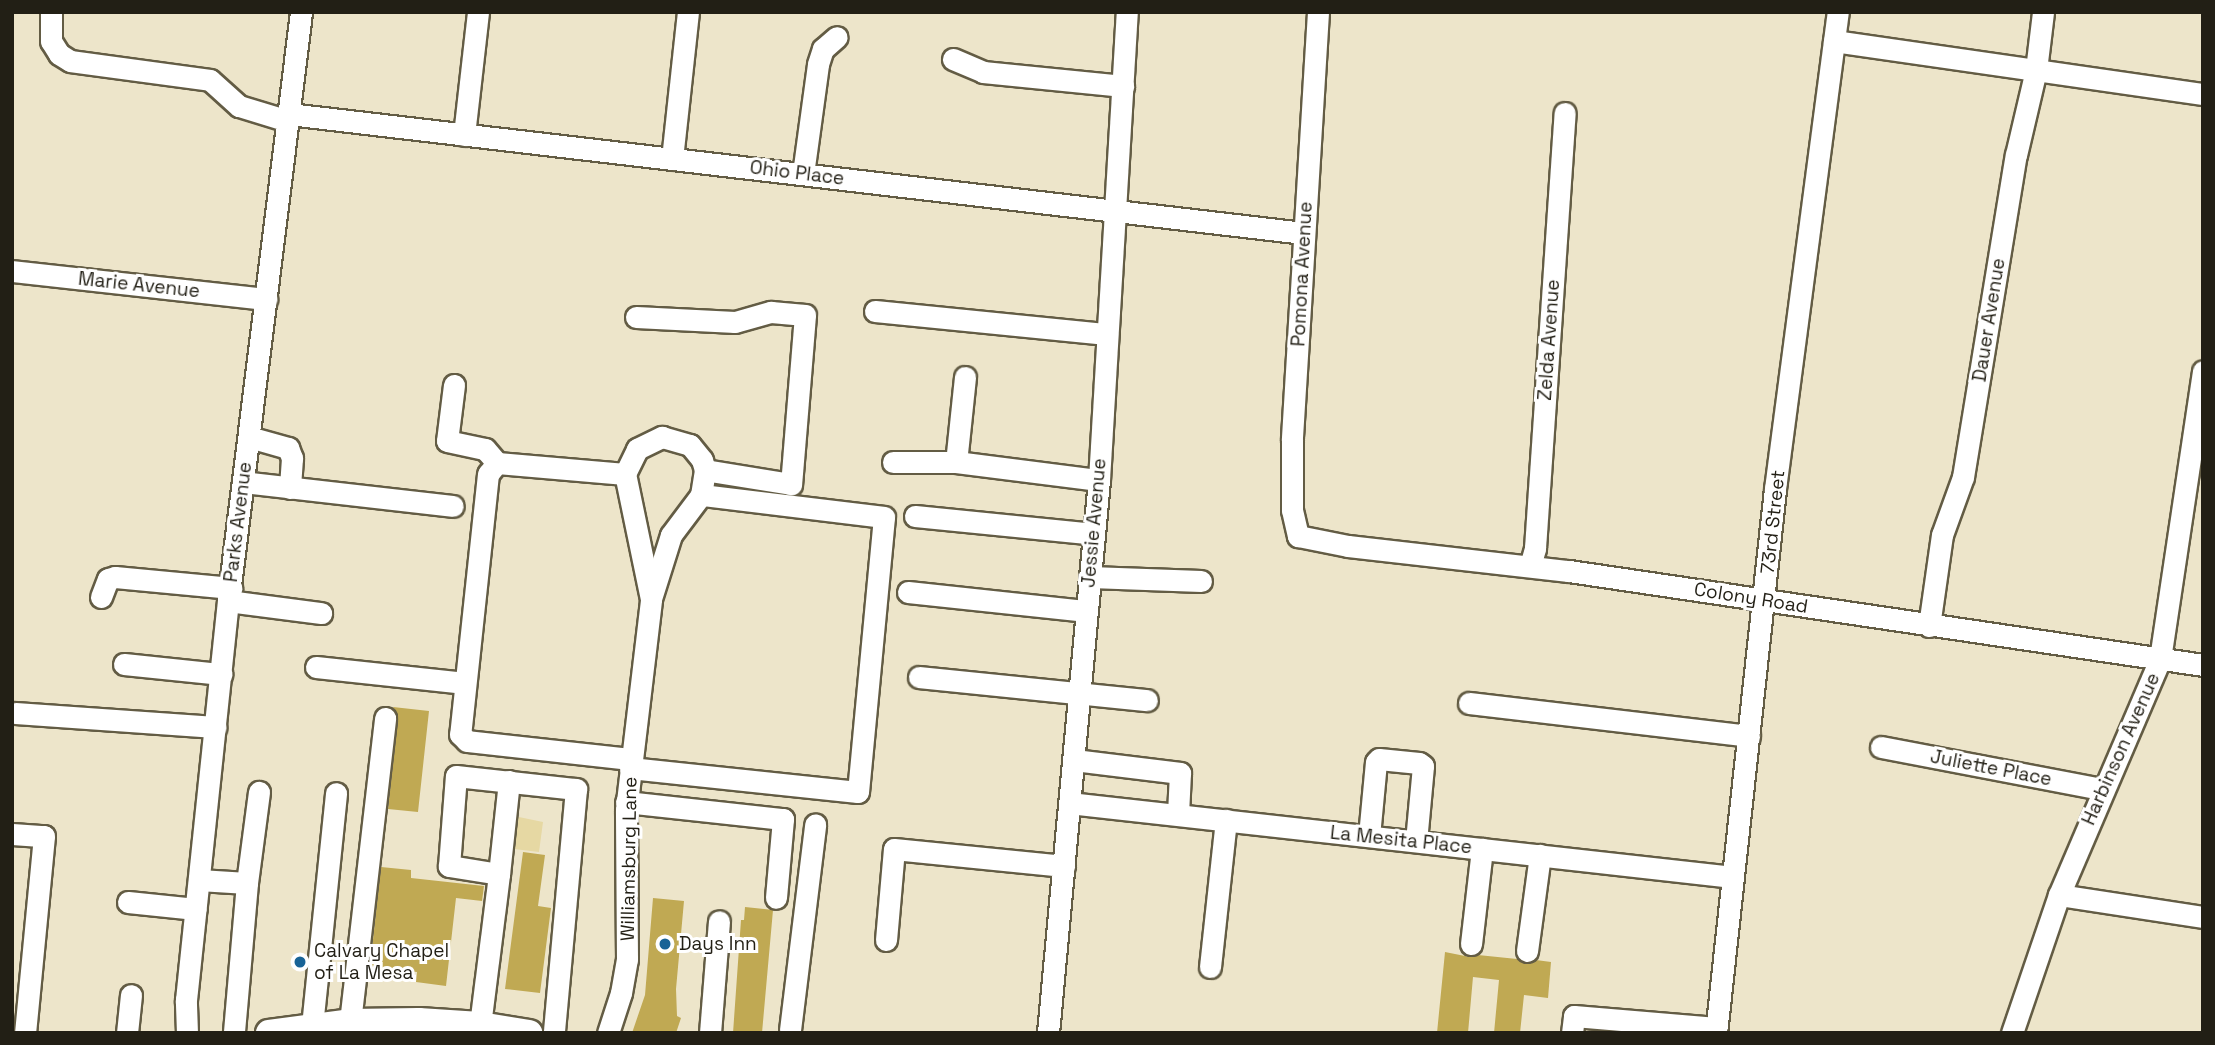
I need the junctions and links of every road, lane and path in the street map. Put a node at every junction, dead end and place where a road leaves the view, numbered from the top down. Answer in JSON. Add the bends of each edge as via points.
{"nodes":[{"id":1,"x":51,"y":12,"type":"edge"},
{"id":2,"x":300,"y":12,"type":"edge"},
{"id":3,"x":478,"y":12,"type":"edge"},
{"id":4,"x":688,"y":12,"type":"edge"},
{"id":5,"x":1127,"y":12,"type":"edge"},
{"id":6,"x":1318,"y":12,"type":"edge"},
{"id":7,"x":1839,"y":12,"type":"edge"},
{"id":8,"x":2043,"y":12,"type":"edge"},
{"id":9,"x":837,"y":37,"type":"dead end"},
{"id":10,"x":1834,"y":41,"type":"junction"},
{"id":11,"x":953,"y":59,"type":"dead end"},
{"id":12,"x":2036,"y":70,"type":"junction"},
{"id":13,"x":1123,"y":86,"type":"junction"},
{"id":14,"x":2203,"y":94,"type":"edge"},
{"id":15,"x":1565,"y":113,"type":"dead end"},
{"id":16,"x":289,"y":118,"type":"junction"},
{"id":17,"x":464,"y":135,"type":"junction"},
{"id":18,"x":672,"y":159,"type":"junction"},
{"id":19,"x":803,"y":174,"type":"junction"},
{"id":20,"x":1116,"y":211,"type":"junction"},
{"id":21,"x":1304,"y":233,"type":"junction"},
{"id":22,"x":12,"y":271,"type":"edge"},
{"id":23,"x":266,"y":299,"type":"junction"},
{"id":24,"x":875,"y":311,"type":"dead end"},
{"id":25,"x":636,"y":317,"type":"dead end"},
{"id":26,"x":1107,"y":334,"type":"junction"},
{"id":27,"x":2203,"y":371,"type":"edge"},
{"id":28,"x":965,"y":377,"type":"dead end"},
{"id":29,"x":454,"y":385,"type":"dead end"},
{"id":30,"x":249,"y":438,"type":"junction"},
{"id":31,"x":956,"y":462,"type":"junction"},
{"id":32,"x":497,"y":463,"type":"junction"},
{"id":33,"x":893,"y":463,"type":"dead end"},
{"id":34,"x":705,"y":470,"type":"junction"},
{"id":35,"x":625,"y":474,"type":"junction"},
{"id":36,"x":1098,"y":480,"type":"junction"},
{"id":37,"x":243,"y":482,"type":"junction"},
{"id":38,"x":290,"y":488,"type":"junction"},
{"id":39,"x":701,"y":495,"type":"junction"},
{"id":40,"x":453,"y":506,"type":"dead end"},
{"id":41,"x":915,"y":516,"type":"dead end"},
{"id":42,"x":1094,"y":534,"type":"junction"},
{"id":43,"x":1298,"y":536,"type":"joint"},
{"id":44,"x":1530,"y":566,"type":"junction"},
{"id":45,"x":1090,"y":577,"type":"junction"},
{"id":46,"x":1201,"y":581,"type":"dead end"},
{"id":47,"x":908,"y":592,"type":"dead end"},
{"id":48,"x":229,"y":594,"type":"junction"},
{"id":49,"x":101,"y":597,"type":"dead end"},
{"id":50,"x":651,"y":599,"type":"junction"},
{"id":51,"x":1765,"y":599,"type":"junction"},
{"id":52,"x":1087,"y":611,"type":"junction"},
{"id":53,"x":321,"y":613,"type":"dead end"},
{"id":54,"x":1929,"y":626,"type":"junction"},
{"id":55,"x":2160,"y":659,"type":"junction"},
{"id":56,"x":124,"y":664,"type":"dead end"},
{"id":57,"x":2203,"y":665,"type":"edge"},
{"id":58,"x":316,"y":667,"type":"dead end"},
{"id":59,"x":221,"y":674,"type":"junction"},
{"id":60,"x":919,"y":677,"type":"dead end"},
{"id":61,"x":465,"y":683,"type":"junction"},
{"id":62,"x":1081,"y":696,"type":"junction"},
{"id":63,"x":1147,"y":700,"type":"dead end"},
{"id":64,"x":1469,"y":704,"type":"dead end"},
{"id":65,"x":15,"y":713,"type":"dead end"},
{"id":66,"x":385,"y":718,"type":"dead end"},
{"id":67,"x":216,"y":727,"type":"junction"},
{"id":68,"x":1749,"y":736,"type":"junction"},
{"id":69,"x":1881,"y":747,"type":"dead end"},
{"id":70,"x":1074,"y":760,"type":"junction"},
{"id":71,"x":630,"y":763,"type":"junction"},
{"id":72,"x":509,"y":781,"type":"junction"},
{"id":73,"x":2102,"y":789,"type":"junction"},
{"id":74,"x":259,"y":792,"type":"dead end"},
{"id":75,"x":336,"y":793,"type":"dead end"},
{"id":76,"x":626,"y":802,"type":"junction"},
{"id":77,"x":1069,"y":803,"type":"junction"},
{"id":78,"x":1178,"y":814,"type":"junction"},
{"id":79,"x":1226,"y":820,"type":"junction"},
{"id":80,"x":815,"y":825,"type":"dead end"},
{"id":81,"x":12,"y":834,"type":"edge"},
{"id":82,"x":1369,"y":836,"type":"junction"},
{"id":83,"x":1416,"y":841,"type":"junction"},
{"id":84,"x":1482,"y":849,"type":"junction"},
{"id":85,"x":1540,"y":855,"type":"junction"},
{"id":86,"x":1064,"y":866,"type":"junction"},
{"id":87,"x":499,"y":874,"type":"junction"},
{"id":88,"x":1733,"y":877,"type":"junction"},
{"id":89,"x":199,"y":880,"type":"junction"},
{"id":90,"x":247,"y":883,"type":"junction"},
{"id":91,"x":2059,"y":895,"type":"junction"},
{"id":92,"x":776,"y":898,"type":"dead end"},
{"id":93,"x":128,"y":902,"type":"dead end"},
{"id":94,"x":196,"y":909,"type":"junction"},
{"id":95,"x":2203,"y":917,"type":"edge"},
{"id":96,"x":719,"y":921,"type":"dead end"},
{"id":97,"x":886,"y":940,"type":"dead end"},
{"id":98,"x":1471,"y":944,"type":"dead end"},
{"id":99,"x":1527,"y":951,"type":"dead end"},
{"id":100,"x":1210,"y":967,"type":"dead end"},
{"id":101,"x":131,"y":995,"type":"dead end"},
{"id":102,"x":20,"y":1006,"type":"edge"},
{"id":103,"x":350,"y":1022,"type":"junction"},
{"id":104,"x":480,"y":1025,"type":"junction"},
{"id":105,"x":312,"y":1026,"type":"junction"},
{"id":106,"x":1716,"y":1030,"type":"edge"},
{"id":107,"x":793,"y":1032,"type":"edge"},
{"id":108,"x":25,"y":1033,"type":"edge"},
{"id":109,"x":127,"y":1033,"type":"edge"},
{"id":110,"x":187,"y":1033,"type":"edge"},
{"id":111,"x":234,"y":1033,"type":"edge"},
{"id":112,"x":269,"y":1033,"type":"edge"},
{"id":113,"x":529,"y":1033,"type":"edge"},
{"id":114,"x":555,"y":1033,"type":"edge"},
{"id":115,"x":608,"y":1033,"type":"edge"},
{"id":116,"x":710,"y":1033,"type":"edge"},
{"id":117,"x":1048,"y":1033,"type":"edge"},
{"id":118,"x":1572,"y":1033,"type":"edge"},
{"id":119,"x":2012,"y":1033,"type":"edge"}],
"edges":[{"from":1,"to":16,"type":"street","name":"Ohio Place","via":[[51,41],[70,61],[210,80],[239,106]]},
{"from":2,"to":16,"type":"street","name":"Parks Avenue"},
{"from":3,"to":17,"type":"street"},
{"from":4,"to":18,"type":"street"},
{"from":5,"to":13,"type":"street","name":"Jessie Avenue"},
{"from":6,"to":21,"type":"street","name":"Pomona Avenue"},
{"from":7,"to":10,"type":"street","name":"73rd Street"},
{"from":8,"to":12,"type":"street","name":"Dauer Avenue"},
{"from":9,"to":19,"type":"street","via":[[823,49],[818,64]]},
{"from":10,"to":12,"type":"street"},
{"from":10,"to":51,"type":"street","name":"73rd Street"},
{"from":11,"to":13,"type":"street","via":[[983,72]]},
{"from":12,"to":14,"type":"street"},
{"from":12,"to":54,"type":"street","name":"Dauer Avenue","via":[[2016,155],[1963,477],[1942,535]]},
{"from":13,"to":20,"type":"street","name":"Jessie Avenue"},
{"from":15,"to":44,"type":"street","name":"Zelda Avenue","via":[[1535,548]]},
{"from":16,"to":17,"type":"street","name":"Ohio Place"},
{"from":16,"to":23,"type":"street","name":"Parks Avenue"},
{"from":17,"to":18,"type":"street","name":"Ohio Place"},
{"from":18,"to":19,"type":"street","name":"Ohio Place"},
{"from":19,"to":20,"type":"street","name":"Ohio Place"},
{"from":20,"to":21,"type":"street","name":"Ohio Place"},
{"from":20,"to":26,"type":"street","name":"Jessie Avenue"},
{"from":21,"to":43,"type":"street","name":"Pomona Avenue","via":[[1292,448],[1292,510]]},
{"from":22,"to":23,"type":"street","name":"Marie Avenue"},
{"from":23,"to":30,"type":"street","name":"Parks Avenue"},
{"from":24,"to":26,"type":"street"},
{"from":25,"to":34,"type":"street","via":[[735,322],[771,312],[805,315],[791,484]]},
{"from":26,"to":36,"type":"street","name":"Jessie Avenue"},
{"from":27,"to":55,"type":"street","name":"Harbinson Avenue"},
{"from":28,"to":31,"type":"street"},
{"from":29,"to":32,"type":"street","via":[[447,441],[485,449]]},
{"from":30,"to":37,"type":"street","name":"Parks Avenue"},
{"from":30,"to":38,"type":"street","via":[[288,448]]},
{"from":31,"to":33,"type":"street"},
{"from":31,"to":36,"type":"street"},
{"from":32,"to":35,"type":"street"},
{"from":32,"to":61,"type":"street","via":[[488,474]]},
{"from":34,"to":35,"type":"street","via":[[690,445],[662,437],[637,449]]},
{"from":34,"to":39,"type":"street","name":"Williamsburg Lane"},
{"from":35,"to":50,"type":"street","name":"Williamsburg Lane"},
{"from":36,"to":42,"type":"street","name":"Jessie Avenue"},
{"from":37,"to":38,"type":"street"},
{"from":37,"to":48,"type":"street","name":"Parks Avenue"},
{"from":38,"to":40,"type":"street"},
{"from":39,"to":50,"type":"street","name":"Williamsburg Lane","via":[[671,536]]},
{"from":39,"to":71,"type":"street","via":[[884,517],[858,792]]},
{"from":41,"to":42,"type":"street"},
{"from":42,"to":45,"type":"street","name":"Jessie Avenue"},
{"from":43,"to":44,"type":"street","name":"Colony Road","via":[[1348,546]]},
{"from":44,"to":51,"type":"street","name":"Colony Road"},
{"from":45,"to":46,"type":"street"},
{"from":45,"to":52,"type":"street","name":"Jessie Avenue"},
{"from":47,"to":52,"type":"street"},
{"from":48,"to":49,"type":"street","via":[[115,577],[108,579]]},
{"from":48,"to":53,"type":"street"},
{"from":48,"to":59,"type":"street","name":"Parks Avenue"},
{"from":50,"to":71,"type":"street","name":"Williamsburg Lane"},
{"from":51,"to":54,"type":"street","name":"Colony Road"},
{"from":51,"to":68,"type":"street","name":"73rd Street"},
{"from":52,"to":62,"type":"street","name":"Jessie Avenue"},
{"from":54,"to":55,"type":"street","name":"Colony Road"},
{"from":55,"to":57,"type":"street","name":"Colony Road"},
{"from":55,"to":73,"type":"street","name":"Harbinson Avenue"},
{"from":56,"to":59,"type":"street"},
{"from":58,"to":61,"type":"street"},
{"from":59,"to":67,"type":"street","name":"Parks Avenue"},
{"from":60,"to":62,"type":"street"},
{"from":61,"to":71,"type":"street","via":[[460,734],[467,741]]},
{"from":62,"to":63,"type":"street"},
{"from":62,"to":70,"type":"street","name":"Jessie Avenue"},
{"from":64,"to":68,"type":"street"},
{"from":65,"to":67,"type":"street"},
{"from":66,"to":103,"type":"street"},
{"from":67,"to":89,"type":"street","name":"Parks Avenue"},
{"from":68,"to":88,"type":"street","name":"73rd Street"},
{"from":69,"to":73,"type":"street","name":"Juliette Place"},
{"from":70,"to":77,"type":"street","name":"Jessie Avenue"},
{"from":70,"to":78,"type":"street","via":[[1180,773]]},
{"from":71,"to":76,"type":"street","name":"Williamsburg Lane"},
{"from":72,"to":87,"type":"street"},
{"from":72,"to":87,"type":"street","via":[[456,775],[449,866]]},
{"from":72,"to":114,"type":"street","via":[[576,789]]},
{"from":73,"to":91,"type":"street","name":"Harbinson Avenue"},
{"from":74,"to":90,"type":"street"},
{"from":75,"to":105,"type":"street"},
{"from":76,"to":92,"type":"street","via":[[783,819]]},
{"from":76,"to":115,"type":"street","name":"Williamsburg Lane","via":[[627,959]]},
{"from":77,"to":78,"type":"street","name":"La Mesita Place"},
{"from":77,"to":86,"type":"street","name":"Jessie Avenue"},
{"from":78,"to":79,"type":"street","name":"La Mesita Place"},
{"from":79,"to":82,"type":"street","name":"La Mesita Place"},
{"from":79,"to":100,"type":"street"},
{"from":80,"to":107,"type":"street"},
{"from":81,"to":102,"type":"street","via":[[44,836]]},
{"from":82,"to":83,"type":"street","name":"La Mesita Place"},
{"from":82,"to":83,"type":"street","via":[[1376,762],[1419,763],[1423,766]]},
{"from":83,"to":84,"type":"street","name":"La Mesita Place"},
{"from":84,"to":85,"type":"street","name":"La Mesita Place"},
{"from":84,"to":98,"type":"street"},
{"from":85,"to":88,"type":"street","name":"La Mesita Place"},
{"from":85,"to":99,"type":"street"},
{"from":86,"to":97,"type":"street","via":[[894,849]]},
{"from":86,"to":117,"type":"street","name":"Jessie Avenue"},
{"from":87,"to":104,"type":"street"},
{"from":88,"to":106,"type":"street","name":"73rd Street"},
{"from":89,"to":90,"type":"street"},
{"from":89,"to":94,"type":"street","name":"Parks Avenue"},
{"from":90,"to":111,"type":"street"},
{"from":91,"to":95,"type":"street"},
{"from":91,"to":119,"type":"street","name":"Harbinson Avenue"},
{"from":93,"to":94,"type":"street"},
{"from":94,"to":110,"type":"street","name":"Parks Avenue"},
{"from":96,"to":116,"type":"street"},
{"from":101,"to":109,"type":"street"},
{"from":102,"to":108,"type":"street"},
{"from":103,"to":104,"type":"main road"},
{"from":103,"to":105,"type":"main road"},
{"from":104,"to":113,"type":"main road"},
{"from":105,"to":112,"type":"main road"},
{"from":106,"to":118,"type":"street","via":[[1574,1016]]}]}
